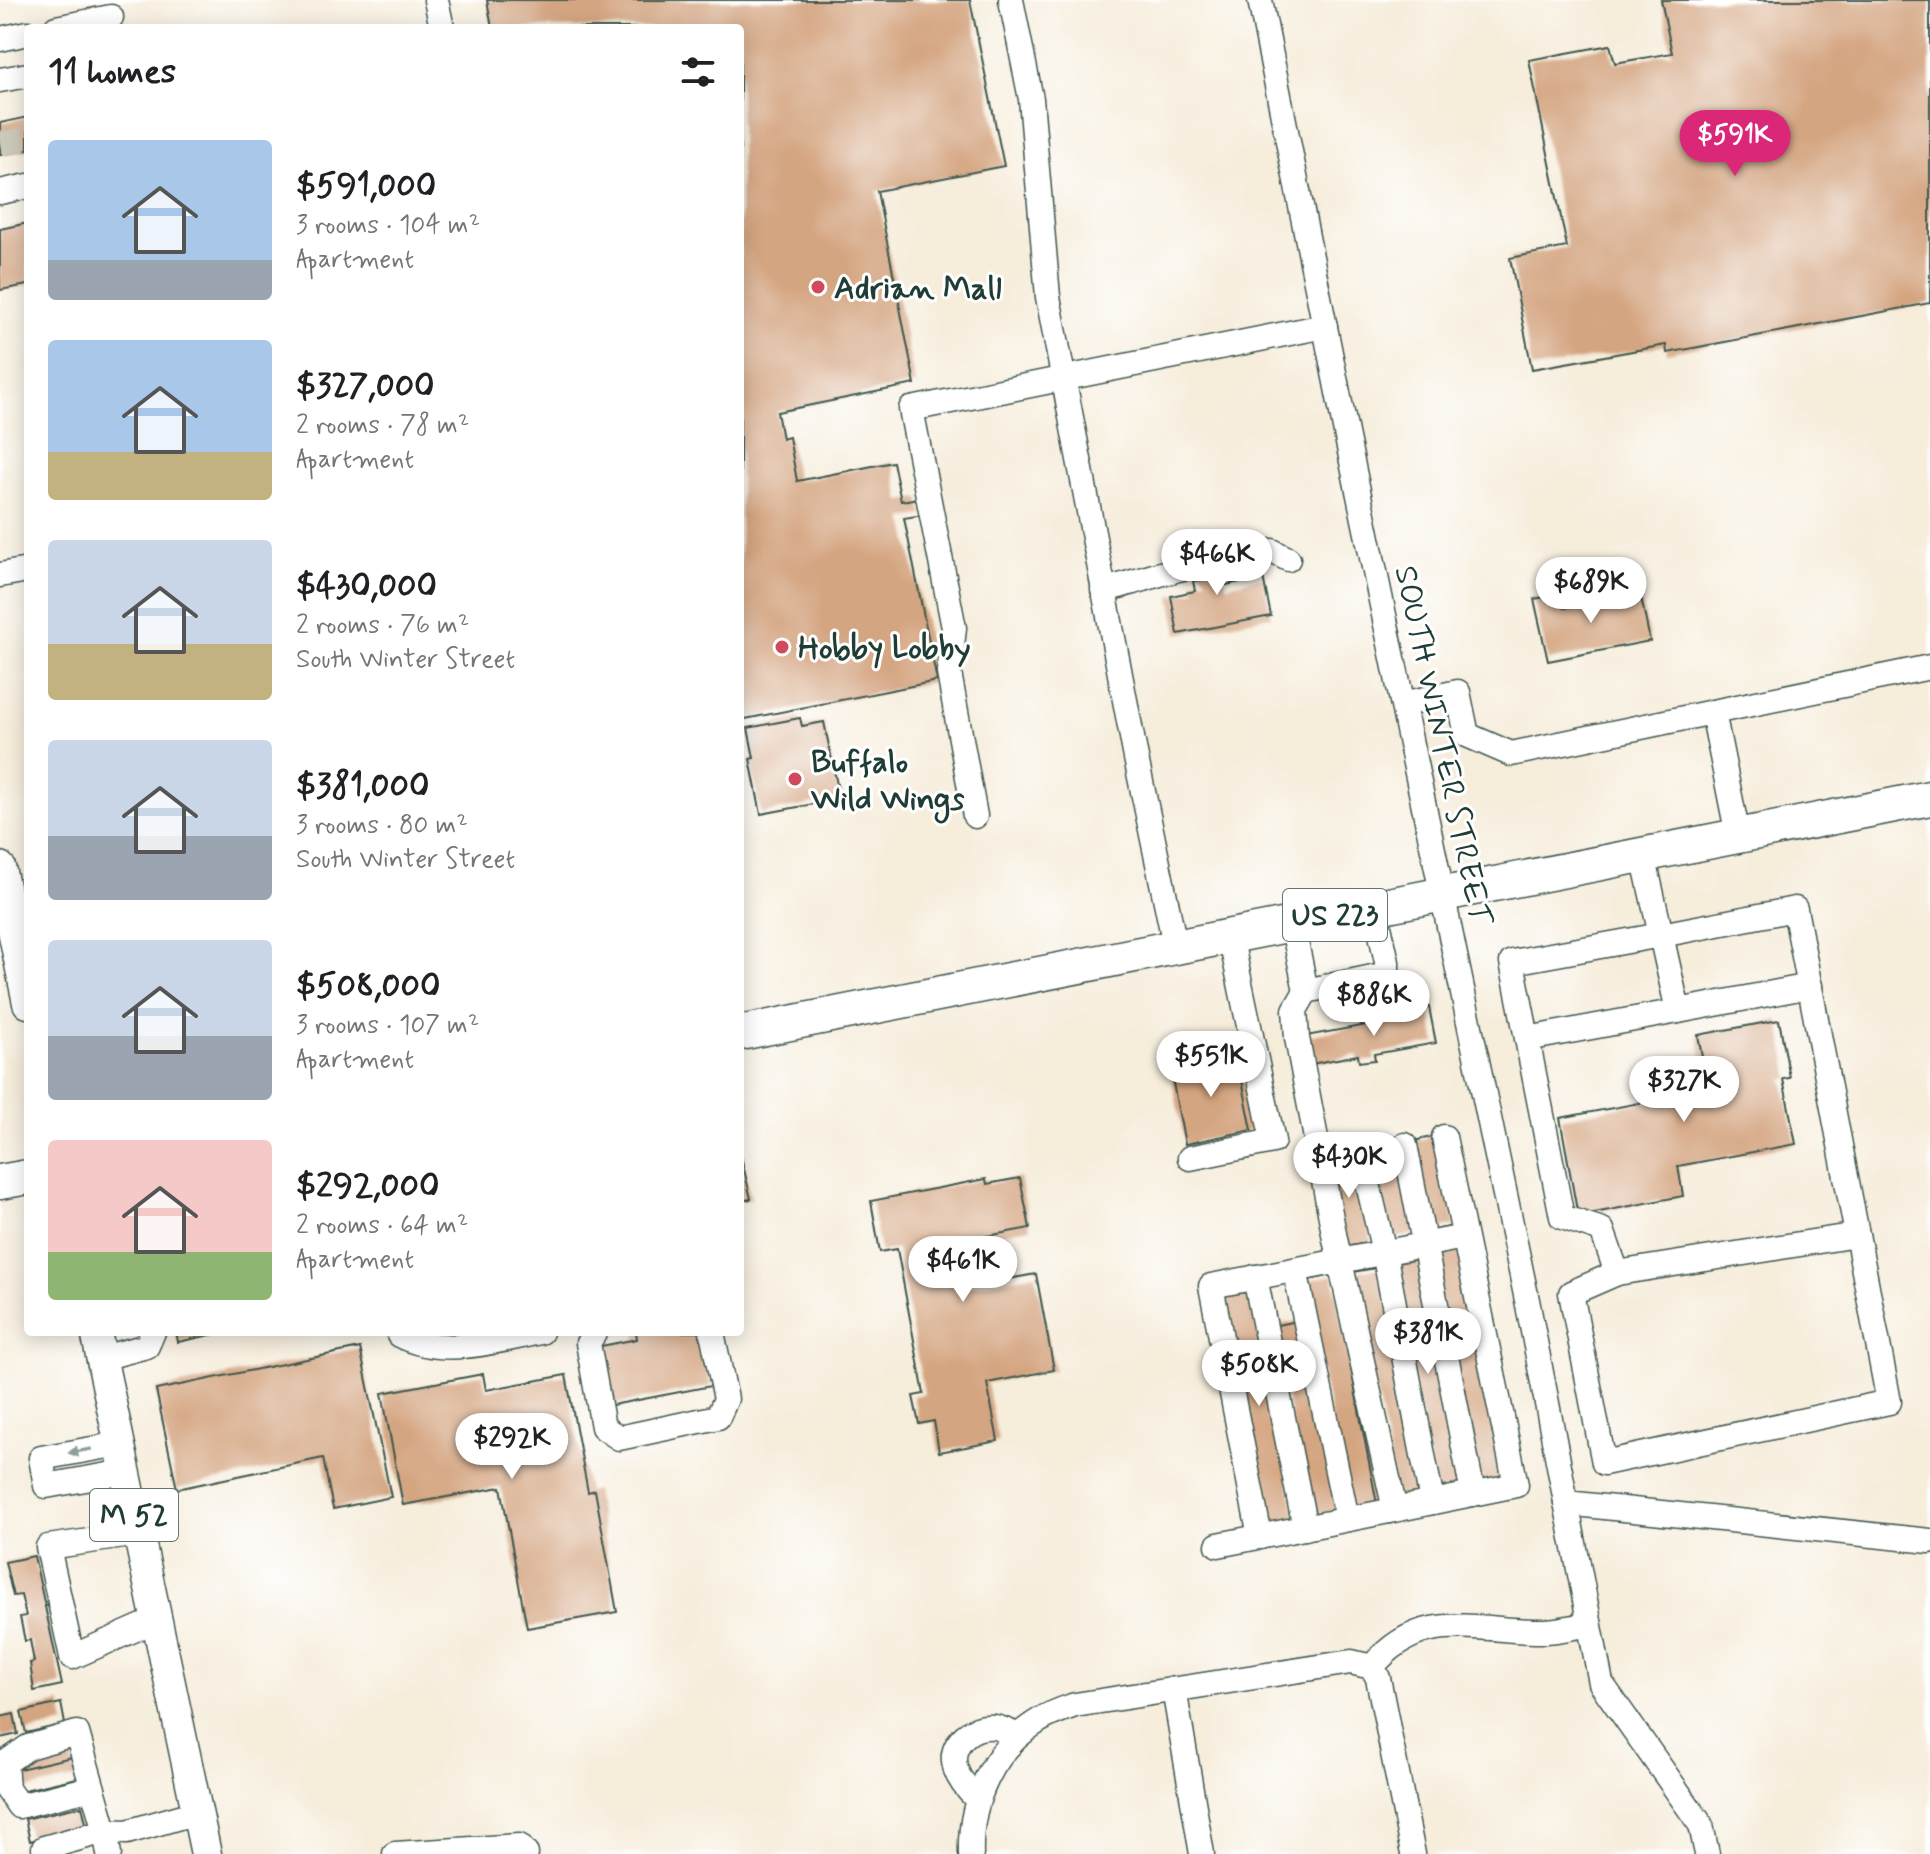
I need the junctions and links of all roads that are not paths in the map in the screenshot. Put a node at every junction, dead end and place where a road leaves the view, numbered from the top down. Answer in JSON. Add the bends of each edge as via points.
{"nodes":[{"id":1,"x":436,"y":0,"type":"edge"},
{"id":2,"x":1011,"y":0,"type":"edge"},
{"id":3,"x":1260,"y":0,"type":"edge"},
{"id":4,"x":110,"y":15,"type":"edge"},
{"id":5,"x":73,"y":24,"type":"edge"},
{"id":6,"x":441,"y":24,"type":"edge"},
{"id":7,"x":24,"y":34,"type":"edge"},
{"id":8,"x":0,"y":39,"type":"edge"},
{"id":9,"x":24,"y":76,"type":"edge"},
{"id":10,"x":0,"y":80,"type":"edge"},
{"id":11,"x":24,"y":187,"type":"edge"},
{"id":12,"x":0,"y":192,"type":"edge"},
{"id":13,"x":1325,"y":326,"type":"junction"},
{"id":14,"x":1063,"y":379,"type":"junction"},
{"id":15,"x":1288,"y":559,"type":"dead end"},
{"id":16,"x":24,"y":571,"type":"edge"},
{"id":17,"x":0,"y":575,"type":"edge"},
{"id":18,"x":1103,"y":590,"type":"junction"},
{"id":19,"x":1930,"y":667,"type":"edge"},
{"id":20,"x":1403,"y":704,"type":"junction"},
{"id":21,"x":1713,"y":712,"type":"junction"},
{"id":22,"x":1930,"y":798,"type":"edge"},
{"id":23,"x":975,"y":816,"type":"dead end"},
{"id":24,"x":1738,"y":836,"type":"junction"},
{"id":25,"x":1643,"y":855,"type":"junction"},
{"id":26,"x":0,"y":867,"type":"edge"},
{"id":27,"x":1443,"y":894,"type":"junction"},
{"id":28,"x":1375,"y":907,"type":"junction"},
{"id":29,"x":1292,"y":923,"type":"junction"},
{"id":30,"x":1230,"y":935,"type":"junction"},
{"id":31,"x":1661,"y":935,"type":"junction"},
{"id":32,"x":1175,"y":945,"type":"junction"},
{"id":33,"x":24,"y":984,"type":"edge"},
{"id":34,"x":1810,"y":986,"type":"junction"},
{"id":35,"x":1306,"y":991,"type":"junction"},
{"id":36,"x":1678,"y":1011,"type":"junction"},
{"id":37,"x":744,"y":1032,"type":"edge"},
{"id":38,"x":1527,"y":1039,"type":"junction"},
{"id":39,"x":1444,"y":1137,"type":"dead end"},
{"id":40,"x":1405,"y":1145,"type":"dead end"},
{"id":41,"x":1360,"y":1150,"type":"dead end"},
{"id":42,"x":1190,"y":1158,"type":"dead end"},
{"id":43,"x":24,"y":1178,"type":"edge"},
{"id":44,"x":0,"y":1182,"type":"edge"},
{"id":45,"x":1857,"y":1235,"type":"junction"},
{"id":46,"x":1464,"y":1237,"type":"junction"},
{"id":47,"x":1424,"y":1245,"type":"junction"},
{"id":48,"x":1384,"y":1252,"type":"junction"},
{"id":49,"x":1340,"y":1261,"type":"junction"},
{"id":50,"x":1295,"y":1270,"type":"junction"},
{"id":51,"x":1617,"y":1273,"type":"junction"},
{"id":52,"x":1255,"y":1277,"type":"junction"},
{"id":53,"x":151,"y":1336,"type":"edge"},
{"id":54,"x":401,"y":1336,"type":"edge"},
{"id":55,"x":521,"y":1336,"type":"edge"},
{"id":56,"x":592,"y":1336,"type":"edge"},
{"id":57,"x":713,"y":1336,"type":"edge"},
{"id":58,"x":99,"y":1345,"type":"edge"},
{"id":59,"x":122,"y":1458,"type":"junction"},
{"id":60,"x":1473,"y":1494,"type":"junction"},
{"id":61,"x":1432,"y":1502,"type":"junction"},
{"id":62,"x":1566,"y":1503,"type":"junction"},
{"id":63,"x":1389,"y":1511,"type":"junction"},
{"id":64,"x":1347,"y":1519,"type":"junction"},
{"id":65,"x":1305,"y":1528,"type":"junction"},
{"id":66,"x":138,"y":1534,"type":"junction"},
{"id":67,"x":1260,"y":1537,"type":"junction"},
{"id":68,"x":1930,"y":1541,"type":"edge"},
{"id":69,"x":1218,"y":1545,"type":"dead end"},
{"id":70,"x":156,"y":1620,"type":"junction"},
{"id":71,"x":1589,"y":1624,"type":"junction"},
{"id":72,"x":1372,"y":1667,"type":"junction"},
{"id":73,"x":1174,"y":1689,"type":"junction"},
{"id":74,"x":1018,"y":1735,"type":"junction"},
{"id":75,"x":92,"y":1788,"type":"dead end"},
{"id":76,"x":977,"y":1799,"type":"junction"},
{"id":77,"x":197,"y":1812,"type":"junction"},
{"id":78,"x":107,"y":1843,"type":"edge"},
{"id":79,"x":44,"y":1848,"type":"dead end"},
{"id":80,"x":206,"y":1854,"type":"edge"},
{"id":81,"x":395,"y":1854,"type":"edge"},
{"id":82,"x":526,"y":1854,"type":"edge"},
{"id":83,"x":971,"y":1854,"type":"edge"},
{"id":84,"x":1202,"y":1854,"type":"edge"},
{"id":85,"x":1413,"y":1854,"type":"edge"},
{"id":86,"x":1707,"y":1854,"type":"edge"}],
"edges":[{"from":1,"to":6,"type":"street"},
{"from":2,"to":14,"type":"street","via":[[1031,99],[1044,265]]},
{"from":3,"to":13,"type":"street","name":"SOUTH WINTER STREET"},
{"from":4,"to":5,"type":"street"},
{"from":7,"to":8,"type":"street"},
{"from":9,"to":10,"type":"street"},
{"from":11,"to":12,"type":"street"},
{"from":13,"to":14,"type":"street"},
{"from":13,"to":20,"type":"street","name":"SOUTH WINTER STREET"},
{"from":14,"to":18,"type":"street"},
{"from":14,"to":23,"type":"street","via":[[911,409],[954,628],[949,673]]},
{"from":15,"to":18,"type":"street","via":[[1272,551],[1162,571]]},
{"from":16,"to":17,"type":"street"},
{"from":18,"to":32,"type":"street"},
{"from":19,"to":21,"type":"street"},
{"from":20,"to":21,"type":"street","via":[[1458,692],[1467,735],[1511,754]]},
{"from":20,"to":27,"type":"street","name":"SOUTH WINTER STREET"},
{"from":21,"to":24,"type":"street"},
{"from":22,"to":24,"type":"highway","number":"US 223"},
{"from":24,"to":25,"type":"highway","number":"US 223"},
{"from":25,"to":27,"type":"highway","number":"US 223"},
{"from":25,"to":31,"type":"street"},
{"from":26,"to":33,"type":"main road"},
{"from":27,"to":28,"type":"highway","number":"US 223"},
{"from":27,"to":62,"type":"street","name":"SOUTH WINTER STREET"},
{"from":28,"to":29,"type":"highway","number":"US 223"},
{"from":28,"to":35,"type":"street","via":[[1387,974]]},
{"from":29,"to":30,"type":"highway","number":"US 223"},
{"from":29,"to":35,"type":"street"},
{"from":30,"to":32,"type":"highway","number":"US 223"},
{"from":30,"to":42,"type":"street","via":[[1273,1141]]},
{"from":31,"to":34,"type":"street","via":[[1795,909]]},
{"from":31,"to":36,"type":"street"},
{"from":31,"to":38,"type":"street","via":[[1512,962]]},
{"from":32,"to":37,"type":"highway","number":"US 223"},
{"from":34,"to":36,"type":"street"},
{"from":34,"to":45,"type":"street"},
{"from":35,"to":49,"type":"street","via":[[1295,1010],[1297,1038]]},
{"from":36,"to":38,"type":"street"},
{"from":38,"to":51,"type":"street","via":[[1562,1217],[1602,1230]]},
{"from":39,"to":46,"type":"street"},
{"from":40,"to":47,"type":"street"},
{"from":41,"to":48,"type":"street"},
{"from":43,"to":44,"type":"highway"},
{"from":45,"to":51,"type":"street"},
{"from":45,"to":51,"type":"street","via":[[1889,1402],[1604,1463],[1571,1293]]},
{"from":46,"to":47,"type":"street"},
{"from":46,"to":60,"type":"street","via":[[1516,1485]]},
{"from":47,"to":48,"type":"street"},
{"from":47,"to":60,"type":"street"},
{"from":48,"to":49,"type":"street"},
{"from":48,"to":61,"type":"street"},
{"from":49,"to":50,"type":"street"},
{"from":49,"to":63,"type":"street","via":[[1391,1488]]},
{"from":50,"to":52,"type":"street"},
{"from":50,"to":64,"type":"street"},
{"from":52,"to":65,"type":"street"},
{"from":52,"to":67,"type":"street","via":[[1211,1286]]},
{"from":53,"to":58,"type":"street","via":[[147,1346]]},
{"from":54,"to":55,"type":"street","via":[[419,1346],[441,1347]]},
{"from":56,"to":57,"type":"street","via":[[588,1343],[603,1427],[619,1438],[718,1417],[726,1399]]},
{"from":58,"to":59,"type":"main road","number":"M 52"},
{"from":59,"to":59,"type":"street","one_way":true,"via":[[41,1458],[46,1486]]},
{"from":59,"to":66,"type":"main road","number":"M 52"},
{"from":60,"to":61,"type":"street"},
{"from":61,"to":63,"type":"street"},
{"from":62,"to":68,"type":"street"},
{"from":62,"to":71,"type":"street","name":"SOUTH WINTER STREET"},
{"from":63,"to":64,"type":"street"},
{"from":64,"to":65,"type":"street"},
{"from":65,"to":67,"type":"street"},
{"from":66,"to":70,"type":"main road","number":"M 52"},
{"from":66,"to":70,"type":"street","via":[[48,1547],[72,1657]]},
{"from":67,"to":69,"type":"street"},
{"from":70,"to":77,"type":"main road","number":"M 52"},
{"from":71,"to":72,"type":"street","via":[[1546,1631],[1438,1627],[1399,1642]]},
{"from":71,"to":86,"type":"street","name":"SOUTH WINTER STREET","via":[[1601,1683],[1701,1825]]},
{"from":72,"to":73,"type":"street","via":[[1351,1662]]},
{"from":72,"to":85,"type":"street","via":[[1382,1692]]},
{"from":73,"to":74,"type":"street","via":[[1075,1705]]},
{"from":73,"to":84,"type":"street"},
{"from":74,"to":76,"type":"street"},
{"from":74,"to":76,"type":"street","via":[[993,1727],[973,1729],[960,1741],[953,1756],[955,1769]]},
{"from":75,"to":78,"type":"street"},
{"from":76,"to":83,"type":"street","via":[[970,1826]]},
{"from":77,"to":78,"type":"street"},
{"from":77,"to":80,"type":"main road","number":"M 52"},
{"from":78,"to":79,"type":"street"},
{"from":81,"to":82,"type":"street","via":[[519,1846]]}]}
